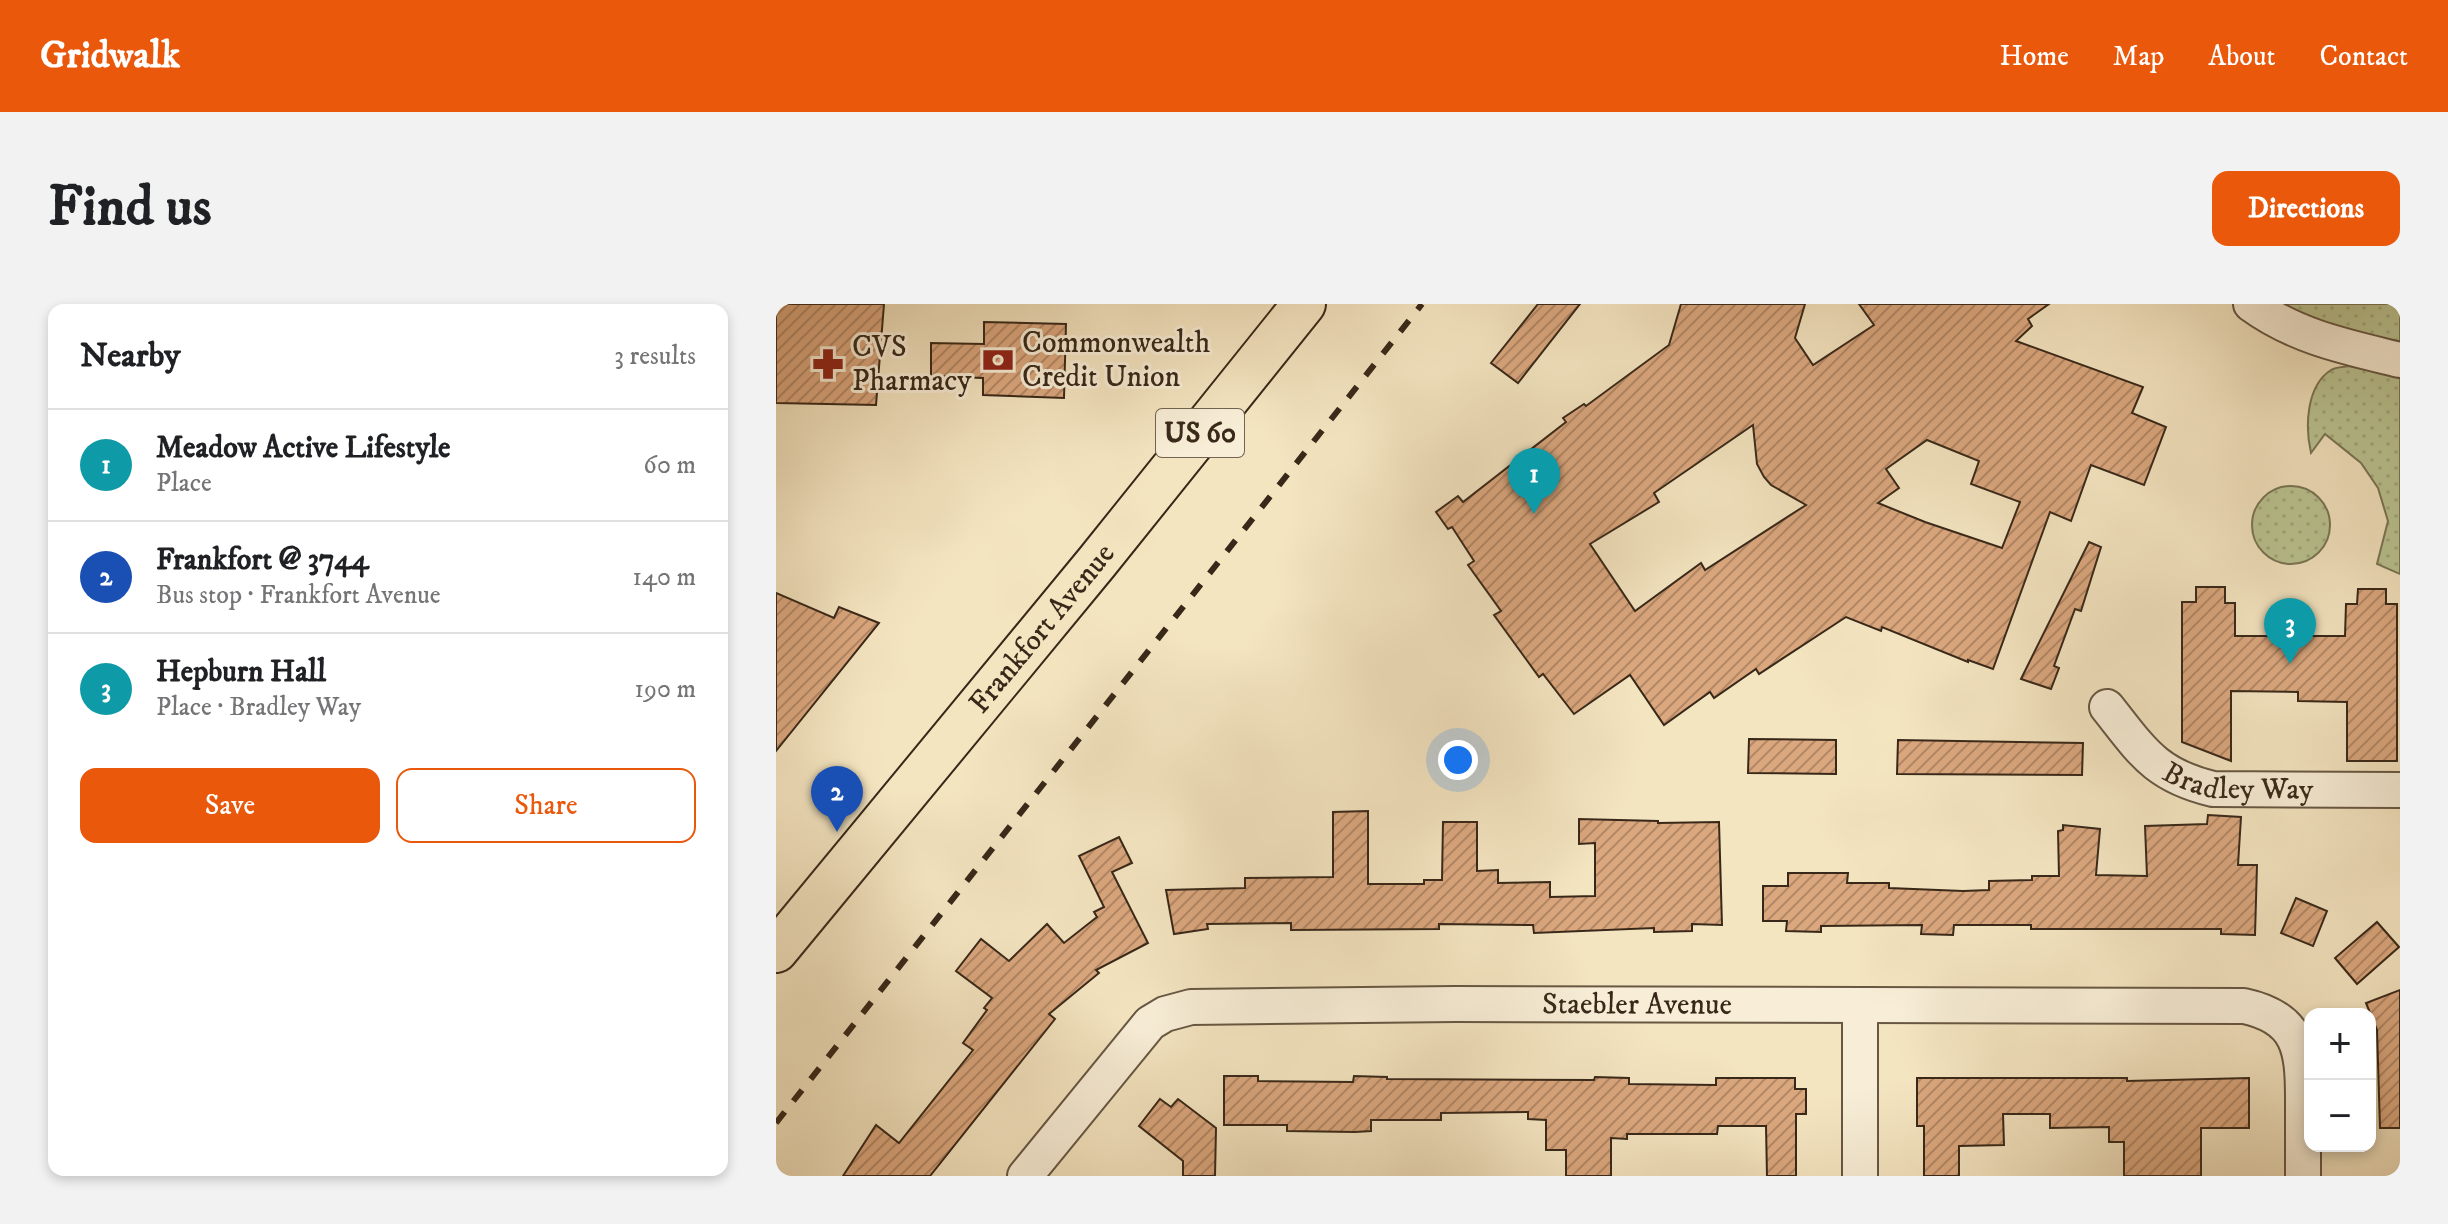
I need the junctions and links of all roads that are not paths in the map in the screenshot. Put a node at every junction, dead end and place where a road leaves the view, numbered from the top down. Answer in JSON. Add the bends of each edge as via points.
{"nodes":[{"id":1,"x":1304,"y":304,"type":"edge"},
{"id":2,"x":2251,"y":304,"type":"edge"},
{"id":3,"x":2400,"y":360,"type":"edge"},
{"id":4,"x":2107,"y":707,"type":"dead end"},
{"id":5,"x":2400,"y":790,"type":"edge"},
{"id":6,"x":776,"y":951,"type":"edge"},
{"id":7,"x":1860,"y":1006,"type":"junction"},
{"id":8,"x":1025,"y":1176,"type":"edge"},
{"id":9,"x":1860,"y":1176,"type":"edge"},
{"id":10,"x":2303,"y":1176,"type":"edge"}],
"edges":[{"from":1,"to":6,"type":"main road","name":"Frankfort Avenue","number":"US 60"},
{"from":2,"to":3,"type":"street","via":[[2315,339]]},
{"from":4,"to":5,"type":"street","name":"Bradley Way","via":[[2157,766],[2190,783],[2213,789]]},
{"from":7,"to":8,"type":"street","name":"Staebler Avenue","via":[[1191,1007],[1150,1023]]},
{"from":7,"to":9,"type":"street"},
{"from":7,"to":10,"type":"street","name":"Staebler Avenue","via":[[2261,1010],[2290,1029],[2301,1054]]}]}
